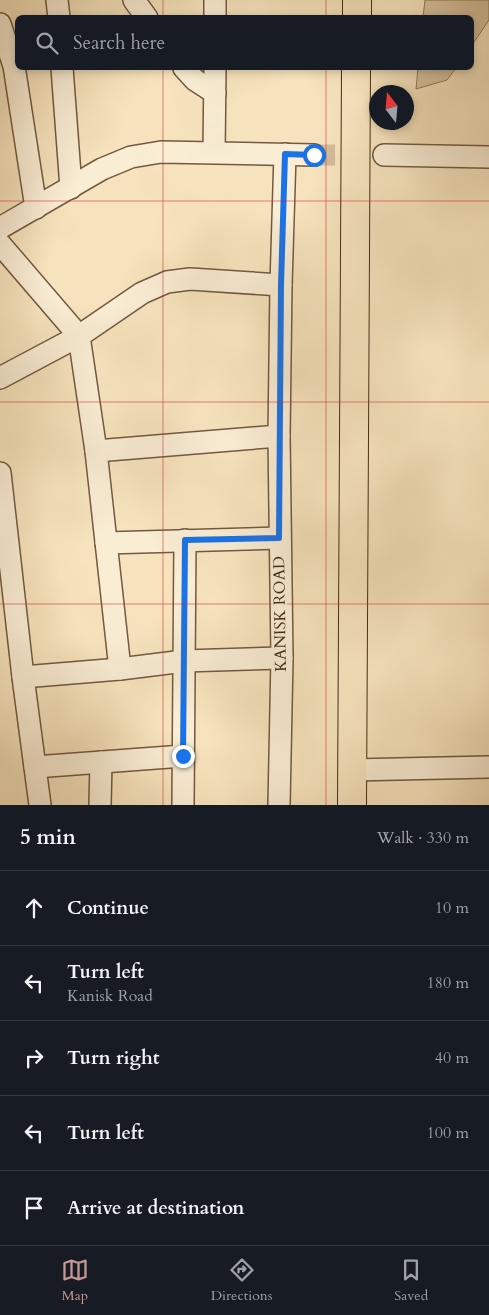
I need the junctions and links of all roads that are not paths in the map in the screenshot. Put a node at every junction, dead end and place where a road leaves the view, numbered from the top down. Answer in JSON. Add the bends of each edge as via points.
{"nodes":[{"id":1,"x":57,"y":0,"type":"edge"},
{"id":2,"x":134,"y":0,"type":"edge"},
{"id":3,"x":215,"y":0,"type":"edge"},
{"id":4,"x":357,"y":0,"type":"edge"},
{"id":5,"x":58,"y":15,"type":"edge"},
{"id":6,"x":145,"y":15,"type":"edge"},
{"id":7,"x":215,"y":15,"type":"edge"},
{"id":8,"x":357,"y":15,"type":"edge"},
{"id":9,"x":0,"y":24,"type":"edge"},
{"id":10,"x":62,"y":70,"type":"edge"},
{"id":11,"x":186,"y":70,"type":"edge"},
{"id":12,"x":215,"y":70,"type":"edge"},
{"id":13,"x":356,"y":70,"type":"edge"},
{"id":14,"x":215,"y":93,"type":"junction"},
{"id":15,"x":214,"y":152,"type":"junction"},
{"id":16,"x":285,"y":154,"type":"junction"},
{"id":17,"x":314,"y":155,"type":"tunnel mouth"},
{"id":18,"x":384,"y":155,"type":"tunnel mouth"},
{"id":19,"x":489,"y":157,"type":"edge"},
{"id":20,"x":70,"y":188,"type":"junction"},
{"id":21,"x":36,"y":208,"type":"junction"},
{"id":22,"x":0,"y":228,"type":"edge"},
{"id":23,"x":0,"y":244,"type":"edge"},
{"id":24,"x":281,"y":285,"type":"junction"},
{"id":25,"x":79,"y":336,"type":"junction"},
{"id":26,"x":0,"y":378,"type":"edge"},
{"id":27,"x":279,"y":436,"type":"junction"},
{"id":28,"x":96,"y":451,"type":"junction"},
{"id":29,"x":0,"y":473,"type":"edge"},
{"id":30,"x":279,"y":538,"type":"junction"},
{"id":31,"x":185,"y":540,"type":"junction"},
{"id":32,"x":106,"y":543,"type":"junction"},
{"id":33,"x":282,"y":658,"type":"junction"},
{"id":34,"x":184,"y":661,"type":"junction"},
{"id":35,"x":120,"y":669,"type":"junction"},
{"id":36,"x":23,"y":677,"type":"junction"},
{"id":37,"x":183,"y":756,"type":"junction"},
{"id":38,"x":100,"y":762,"type":"junction"},
{"id":39,"x":35,"y":767,"type":"junction"},
{"id":40,"x":489,"y":767,"type":"edge"},
{"id":41,"x":352,"y":770,"type":"junction"},
{"id":42,"x":40,"y":805,"type":"edge"},
{"id":43,"x":100,"y":805,"type":"edge"},
{"id":44,"x":183,"y":805,"type":"edge"},
{"id":45,"x":279,"y":805,"type":"edge"},
{"id":46,"x":352,"y":805,"type":"edge"}],
"edges":[{"from":1,"to":5,"type":"street"},
{"from":2,"to":6,"type":"street"},
{"from":3,"to":7,"type":"street"},
{"from":4,"to":8,"type":"highway"},
{"from":9,"to":21,"type":"street","via":[[14,66]]},
{"from":10,"to":20,"type":"street"},
{"from":11,"to":14,"type":"street"},
{"from":12,"to":14,"type":"street"},
{"from":13,"to":41,"type":"highway"},
{"from":14,"to":15,"type":"street"},
{"from":15,"to":16,"type":"street"},
{"from":15,"to":20,"type":"street","via":[[161,152],[130,157]]},
{"from":16,"to":17,"type":"street"},
{"from":16,"to":24,"type":"street","name":"KANISK ROAD"},
{"from":18,"to":19,"type":"street"},
{"from":20,"to":21,"type":"street"},
{"from":21,"to":22,"type":"street"},
{"from":23,"to":25,"type":"street"},
{"from":24,"to":25,"type":"street","via":[[190,279],[167,282],[142,292]]},
{"from":24,"to":27,"type":"street","name":"KANISK ROAD"},
{"from":25,"to":26,"type":"street"},
{"from":25,"to":28,"type":"street"},
{"from":27,"to":28,"type":"street"},
{"from":27,"to":30,"type":"street","name":"KANISK ROAD"},
{"from":28,"to":32,"type":"street"},
{"from":29,"to":36,"type":"street"},
{"from":30,"to":31,"type":"street"},
{"from":30,"to":33,"type":"street","name":"KANISK ROAD"},
{"from":31,"to":32,"type":"street"},
{"from":31,"to":34,"type":"street"},
{"from":32,"to":35,"type":"street"},
{"from":33,"to":34,"type":"street"},
{"from":33,"to":45,"type":"street","name":"KANISK ROAD"},
{"from":34,"to":35,"type":"street"},
{"from":34,"to":37,"type":"street"},
{"from":35,"to":36,"type":"street"},
{"from":36,"to":39,"type":"street"},
{"from":37,"to":38,"type":"street"},
{"from":37,"to":44,"type":"street"},
{"from":38,"to":39,"type":"street"},
{"from":38,"to":43,"type":"street"},
{"from":39,"to":42,"type":"street"},
{"from":40,"to":41,"type":"street"},
{"from":41,"to":46,"type":"highway"}]}
